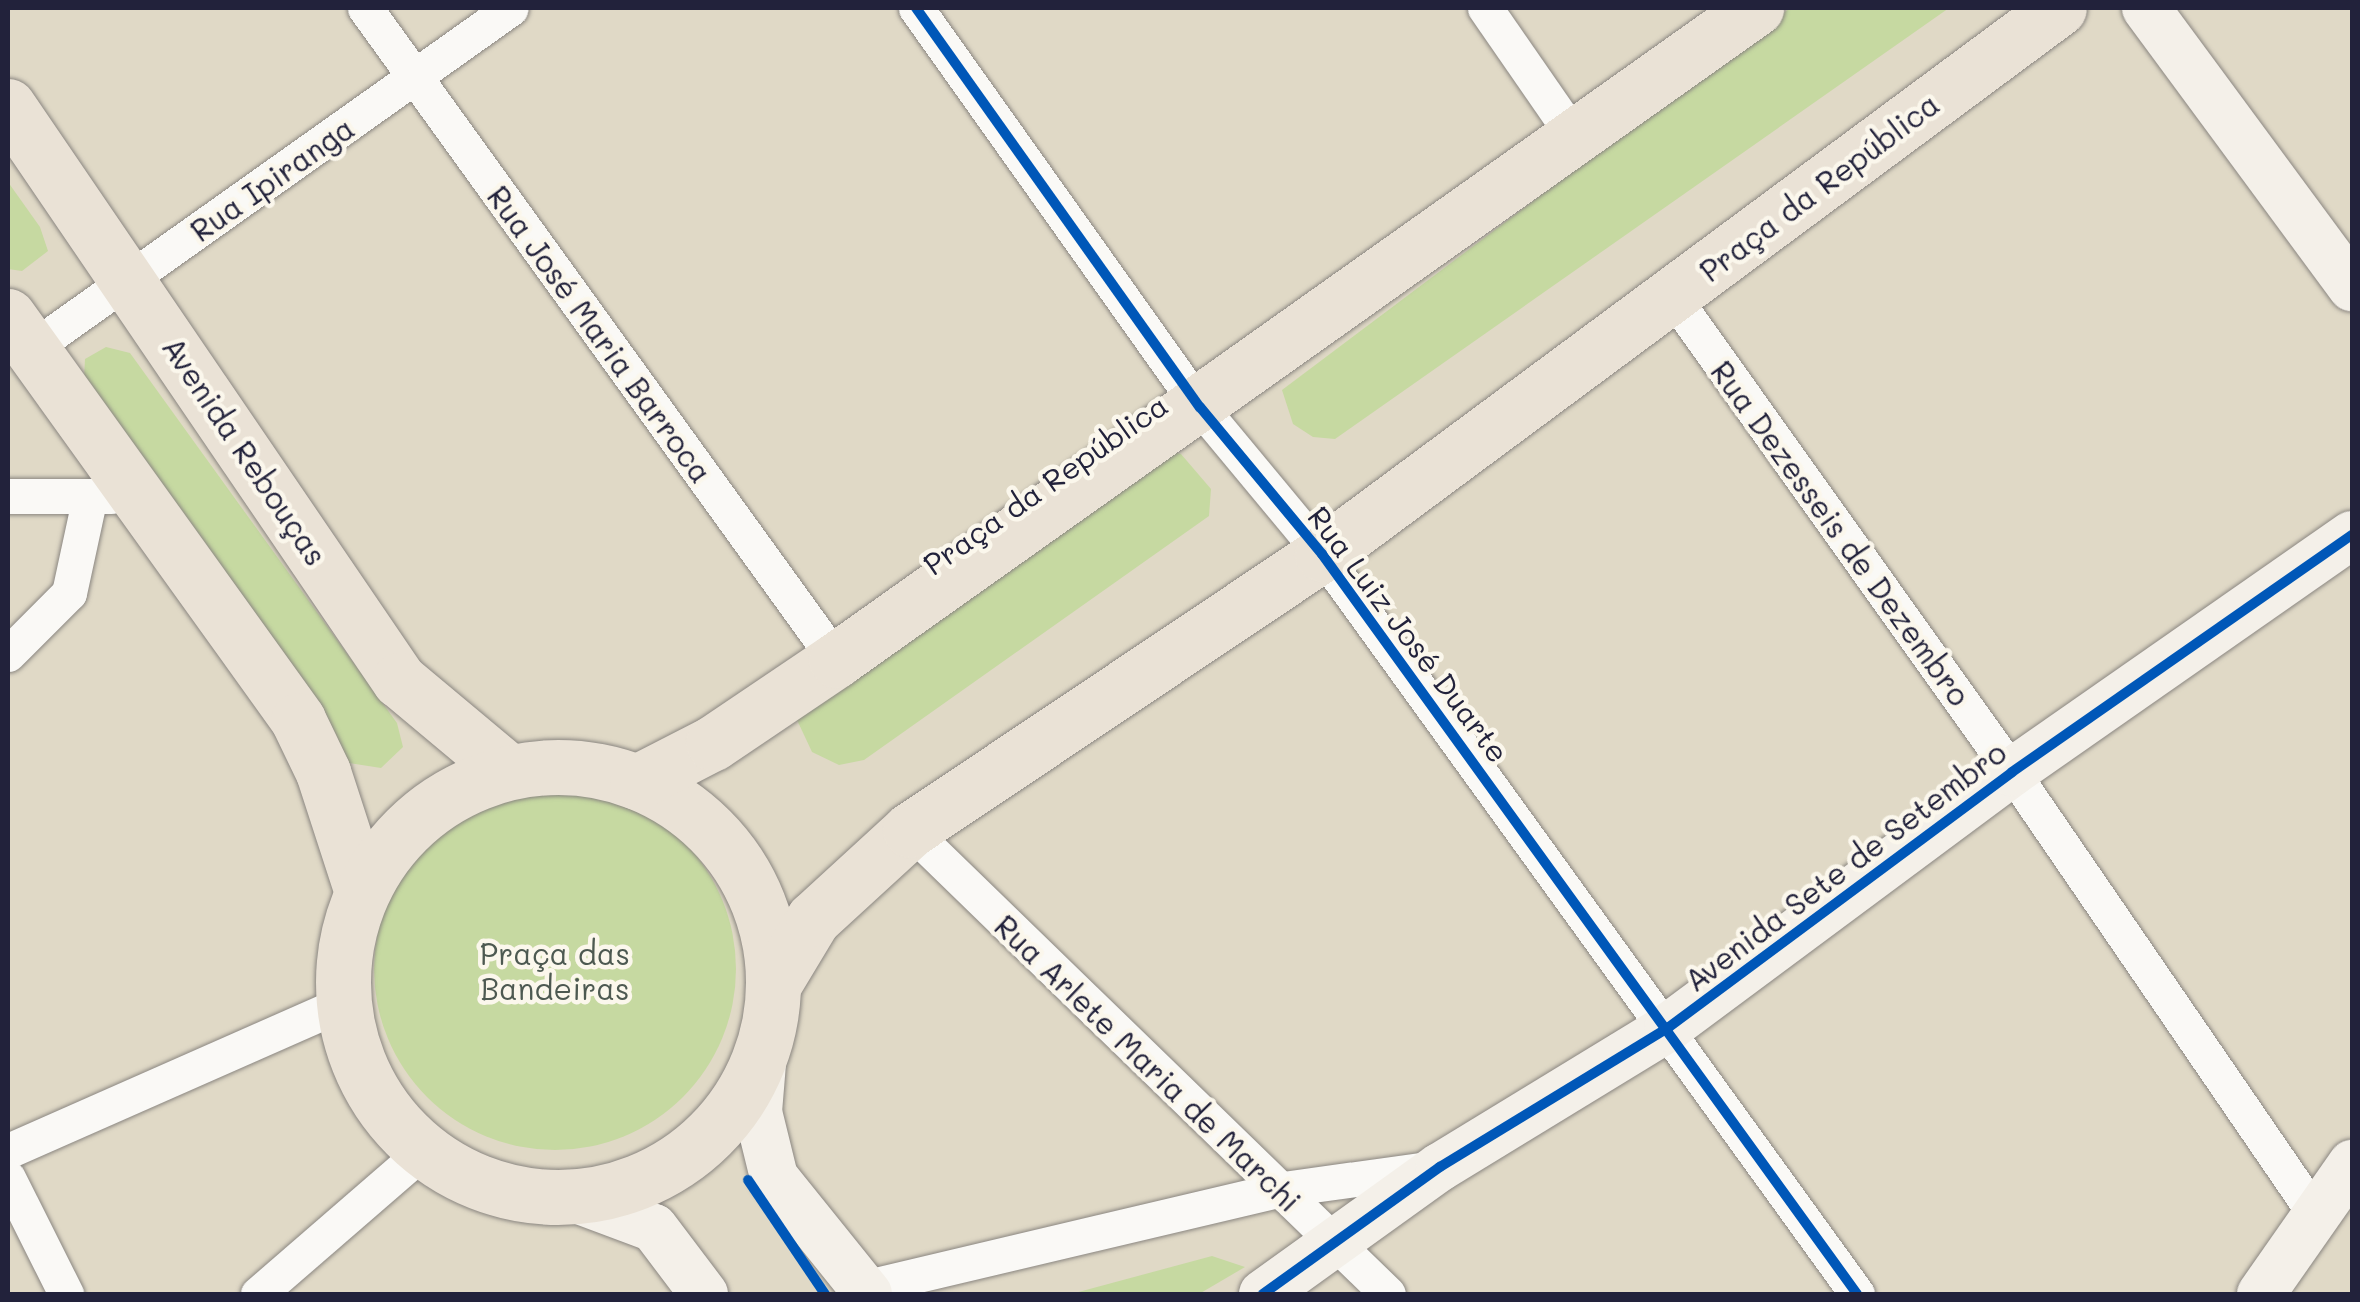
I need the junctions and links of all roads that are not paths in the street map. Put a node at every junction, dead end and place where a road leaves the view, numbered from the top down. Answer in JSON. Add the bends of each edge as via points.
{"nodes":[{"id":1,"x":365,"y":8,"type":"edge"},
{"id":2,"x":511,"y":8,"type":"edge"},
{"id":3,"x":916,"y":8,"type":"edge"},
{"id":4,"x":1485,"y":8,"type":"edge"},
{"id":5,"x":1756,"y":8,"type":"edge"},
{"id":6,"x":2059,"y":8,"type":"edge"},
{"id":7,"x":2146,"y":8,"type":"edge"},
{"id":8,"x":415,"y":77,"type":"junction"},
{"id":9,"x":8,"y":106,"type":"edge"},
{"id":10,"x":1577,"y":140,"type":"junction"},
{"id":11,"x":129,"y":280,"type":"junction"},
{"id":12,"x":2352,"y":287,"type":"edge"},
{"id":13,"x":1673,"y":297,"type":"junction"},
{"id":14,"x":20,"y":332,"type":"edge"},
{"id":15,"x":1200,"y":407,"type":"junction"},
{"id":16,"x":8,"y":496,"type":"edge"},
{"id":17,"x":113,"y":496,"type":"junction"},
{"id":18,"x":2352,"y":535,"type":"edge"},
{"id":19,"x":1322,"y":554,"type":"junction"},
{"id":20,"x":8,"y":654,"type":"edge"},
{"id":21,"x":836,"y":660,"type":"junction"},
{"id":22,"x":509,"y":772,"type":"junction"},
{"id":23,"x":2012,"y":772,"type":"junction"},
{"id":24,"x":637,"y":782,"type":"junction"},
{"id":25,"x":910,"y":830,"type":"junction"},
{"id":26,"x":362,"y":888,"type":"junction"},
{"id":27,"x":775,"y":982,"type":"junction"},
{"id":28,"x":341,"y":1004,"type":"junction"},
{"id":29,"x":1669,"y":1027,"type":"junction"},
{"id":30,"x":764,"y":1052,"type":"junction"},
{"id":31,"x":8,"y":1151,"type":"edge"},
{"id":32,"x":422,"y":1152,"type":"junction"},
{"id":33,"x":2352,"y":1164,"type":"edge"},
{"id":34,"x":1440,"y":1167,"type":"junction"},
{"id":35,"x":8,"y":1178,"type":"edge"},
{"id":36,"x":1276,"y":1190,"type":"junction"},
{"id":37,"x":574,"y":1198,"type":"junction"},
{"id":38,"x":2315,"y":1214,"type":"junction"},
{"id":39,"x":1335,"y":1242,"type":"junction"},
{"id":40,"x":866,"y":1291,"type":"edge"},
{"id":41,"x":66,"y":1294,"type":"edge"},
{"id":42,"x":258,"y":1294,"type":"edge"},
{"id":43,"x":704,"y":1294,"type":"edge"},
{"id":44,"x":1262,"y":1294,"type":"edge"},
{"id":45,"x":1388,"y":1294,"type":"edge"},
{"id":46,"x":1857,"y":1294,"type":"edge"},
{"id":47,"x":2262,"y":1294,"type":"edge"}],
"edges":[{"from":1,"to":8,"type":"street","name":"Rua José Maria Barroca"},
{"from":2,"to":8,"type":"street","name":"Rua Ipiranga"},
{"from":3,"to":15,"type":"street","name":"Rua Luiz José Duarte"},
{"from":4,"to":10,"type":"street"},
{"from":5,"to":10,"type":"main road","name":"Praça da República"},
{"from":6,"to":13,"type":"main road","name":"Praça da República"},
{"from":7,"to":12,"type":"street"},
{"from":8,"to":11,"type":"street","name":"Rua Ipiranga"},
{"from":8,"to":21,"type":"street","name":"Rua José Maria Barroca"},
{"from":9,"to":11,"type":"main road","name":"Avenida Rebouças"},
{"from":10,"to":15,"type":"main road","name":"Praça da República"},
{"from":11,"to":14,"type":"street","name":"Rua Ipiranga"},
{"from":11,"to":22,"type":"main road","name":"Avenida Rebouças","via":[[399,680]]},
{"from":13,"to":19,"type":"main road","name":"Praça da República"},
{"from":13,"to":23,"type":"street","name":"Rua Dezesseis de Dezembro"},
{"from":14,"to":17,"type":"main road"},
{"from":15,"to":19,"type":"street","name":"Rua Luiz José Duarte"},
{"from":15,"to":21,"type":"main road","name":"Praça da República"},
{"from":16,"to":17,"type":"street"},
{"from":17,"to":20,"type":"street","via":[[69,594]]},
{"from":17,"to":26,"type":"main road","via":[[298,720],[324,772]]},
{"from":18,"to":23,"type":"street","name":"Avenida Sete de Setembro"},
{"from":19,"to":25,"type":"main road","name":"Praça da República"},
{"from":19,"to":29,"type":"street","name":"Rua Luiz José Duarte"},
{"from":21,"to":24,"type":"main road","name":"Praça da República","via":[[712,743]]},
{"from":22,"to":24,"type":"main road","via":[[574,767]]},
{"from":22,"to":26,"type":"main road","via":[[436,805],[398,836]]},
{"from":23,"to":29,"type":"street","name":"Avenida Sete de Setembro"},
{"from":23,"to":38,"type":"street","name":"Rua Dezesseis de Dezembro"},
{"from":24,"to":27,"type":"main road","via":[[693,814],[737,861],[765,918]]},
{"from":25,"to":27,"type":"main road","name":"Praça da República","via":[[813,919]]},
{"from":25,"to":36,"type":"street","name":"Rua Arlete Maria de Marchi"},
{"from":26,"to":28,"type":"main road","via":[[343,946]]},
{"from":27,"to":30,"type":"main road"},
{"from":28,"to":31,"type":"street"},
{"from":28,"to":32,"type":"main road","via":[[383,1112]]},
{"from":29,"to":34,"type":"street","name":"Avenida Sete de Setembro"},
{"from":29,"to":46,"type":"street","name":"Rua Luiz José Duarte"},
{"from":30,"to":37,"type":"main road","via":[[735,1108],[691,1154],[636,1184]]},
{"from":30,"to":40,"type":"street","via":[[758,1112],[774,1177]]},
{"from":32,"to":37,"type":"main road","via":[[522,1196]]},
{"from":32,"to":42,"type":"street"},
{"from":33,"to":38,"type":"street"},
{"from":34,"to":36,"type":"street"},
{"from":34,"to":39,"type":"street","name":"Avenida Sete de Setembro"},
{"from":35,"to":41,"type":"street"},
{"from":36,"to":39,"type":"street","name":"Rua Arlete Maria de Marchi"},
{"from":36,"to":40,"type":"street"},
{"from":37,"to":43,"type":"street","via":[[654,1228]]},
{"from":38,"to":47,"type":"street"},
{"from":39,"to":44,"type":"street","name":"Avenida Sete de Setembro"},
{"from":39,"to":45,"type":"street","name":"Rua Arlete Maria de Marchi"}]}
